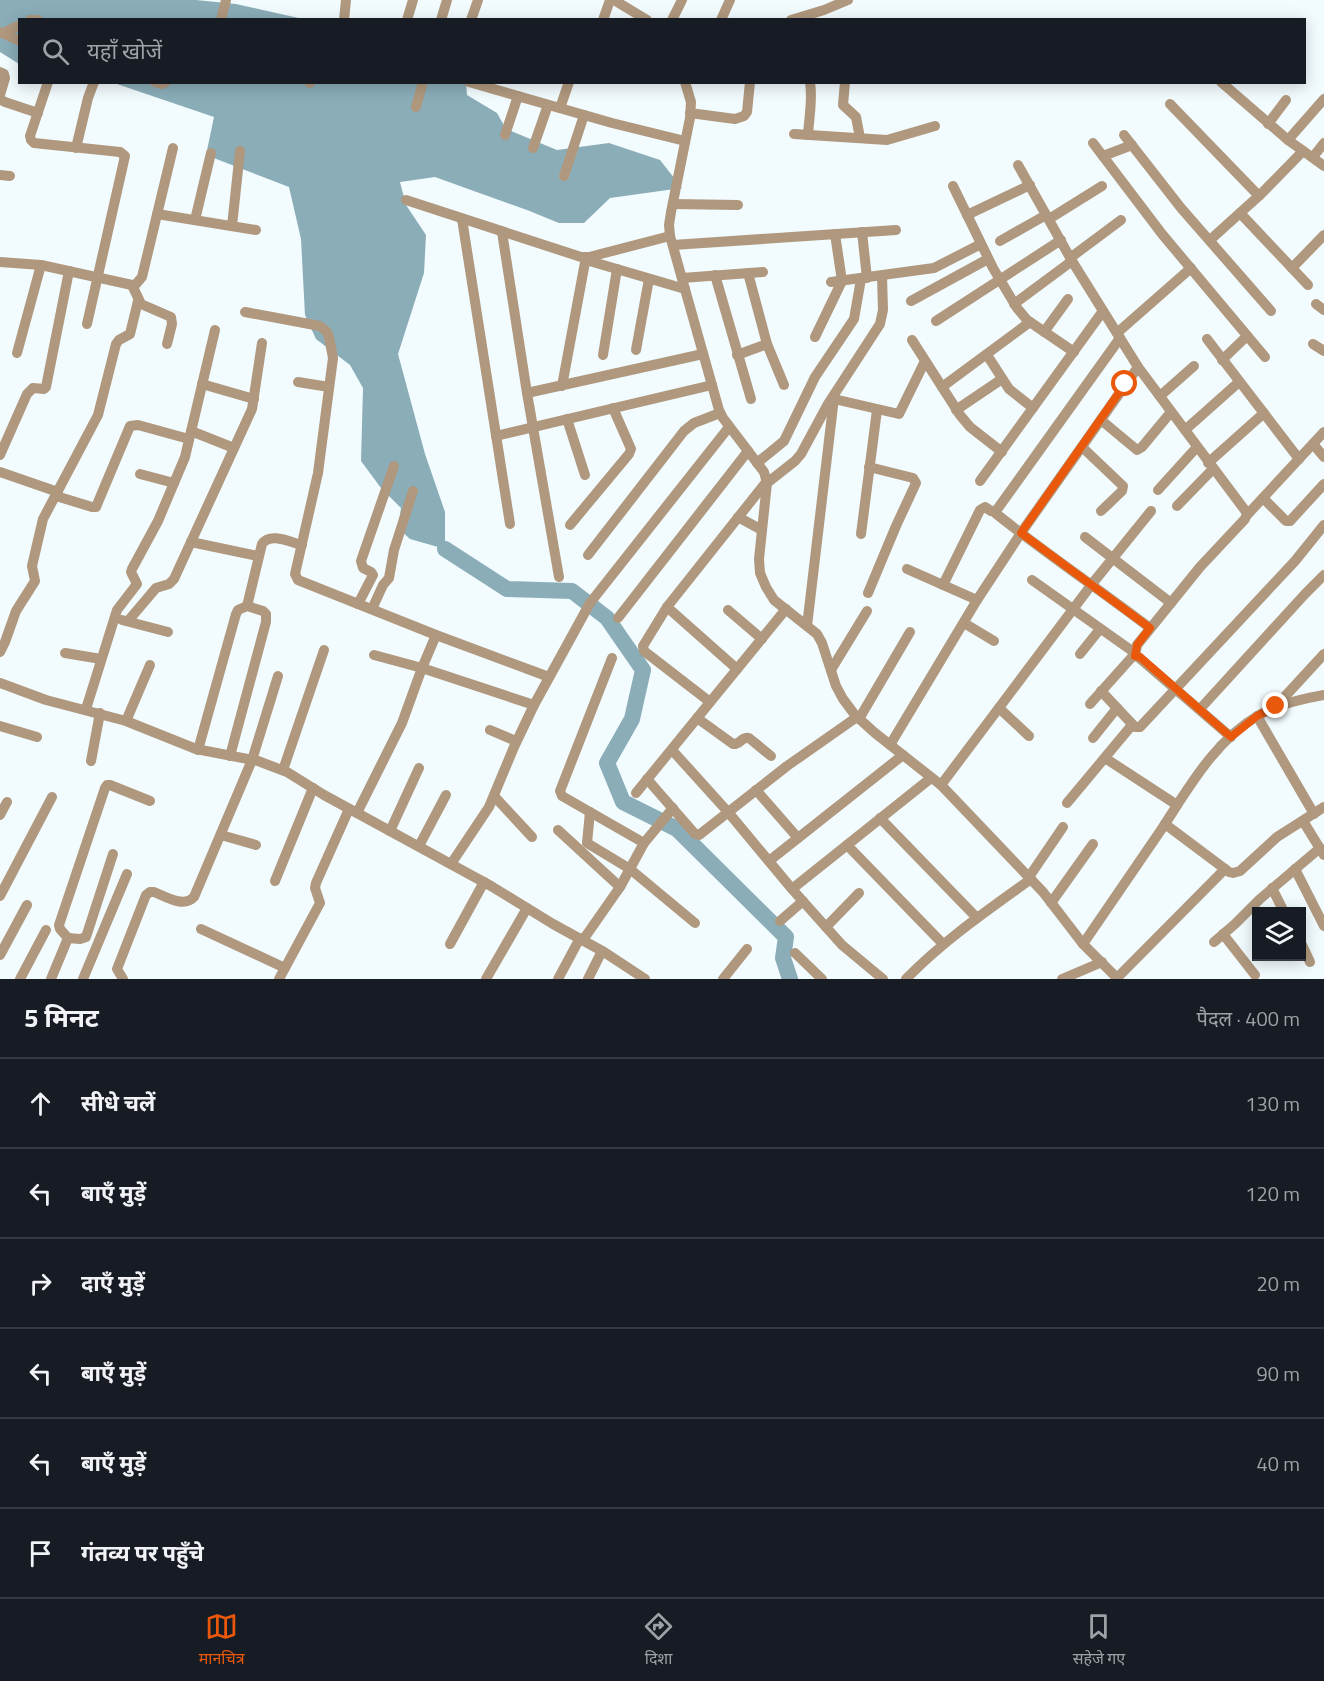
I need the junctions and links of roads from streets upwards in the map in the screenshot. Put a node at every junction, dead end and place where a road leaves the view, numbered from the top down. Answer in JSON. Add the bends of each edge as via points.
{"nodes":[{"id":1,"x":226,"y":0,"type":"edge"},
{"id":2,"x":346,"y":0,"type":"edge"},
{"id":3,"x":413,"y":0,"type":"edge"},
{"id":4,"x":447,"y":0,"type":"edge"},
{"id":5,"x":478,"y":0,"type":"edge"},
{"id":6,"x":612,"y":0,"type":"edge"},
{"id":7,"x":682,"y":0,"type":"edge"},
{"id":8,"x":730,"y":0,"type":"edge"},
{"id":9,"x":848,"y":0,"type":"edge"},
{"id":10,"x":633,"y":5,"type":"edge"},
{"id":11,"x":826,"y":15,"type":"edge"},
{"id":12,"x":221,"y":18,"type":"edge"},
{"id":13,"x":344,"y":18,"type":"edge"},
{"id":14,"x":408,"y":18,"type":"edge"},
{"id":15,"x":442,"y":18,"type":"edge"},
{"id":16,"x":472,"y":18,"type":"edge"},
{"id":17,"x":604,"y":18,"type":"edge"},
{"id":18,"x":644,"y":18,"type":"edge"},
{"id":19,"x":673,"y":18,"type":"edge"},
{"id":20,"x":722,"y":18,"type":"edge"},
{"id":21,"x":798,"y":18,"type":"edge"},
{"id":22,"x":18,"y":26,"type":"edge"},
{"id":23,"x":1,"y":33,"type":"edge"},
{"id":24,"x":18,"y":40,"type":"edge"},
{"id":25,"x":0,"y":72,"type":"edge"},
{"id":26,"x":47,"y":84,"type":"edge"},
{"id":27,"x":93,"y":84,"type":"edge"},
{"id":28,"x":422,"y":84,"type":"edge"},
{"id":29,"x":568,"y":84,"type":"edge"},
{"id":30,"x":686,"y":84,"type":"edge"},
{"id":31,"x":750,"y":84,"type":"edge"},
{"id":32,"x":810,"y":84,"type":"edge"},
{"id":33,"x":845,"y":84,"type":"edge"},
{"id":34,"x":1223,"y":84,"type":"edge"},
{"id":35,"x":491,"y":85,"type":"edge"},
{"id":36,"x":0,"y":96,"type":"edge"},
{"id":37,"x":518,"y":96,"type":"junction"},
{"id":38,"x":1324,"y":99,"type":"edge"},
{"id":39,"x":1286,"y":100,"type":"dead end"},
{"id":40,"x":1170,"y":104,"type":"dead end"},
{"id":41,"x":548,"y":105,"type":"junction"},
{"id":42,"x":416,"y":107,"type":"dead end"},
{"id":43,"x":560,"y":108,"type":"junction"},
{"id":44,"x":38,"y":113,"type":"junction"},
{"id":45,"x":690,"y":113,"type":"junction"},
{"id":46,"x":584,"y":115,"type":"junction"},
{"id":47,"x":1268,"y":124,"type":"junction"},
{"id":48,"x":935,"y":126,"type":"dead end"},
{"id":49,"x":794,"y":134,"type":"dead end"},
{"id":50,"x":505,"y":135,"type":"dead end"},
{"id":51,"x":808,"y":135,"type":"junction"},
{"id":52,"x":1125,"y":135,"type":"dead end"},
{"id":53,"x":860,"y":138,"type":"junction"},
{"id":54,"x":1288,"y":140,"type":"junction"},
{"id":55,"x":685,"y":141,"type":"junction"},
{"id":56,"x":1093,"y":143,"type":"dead end"},
{"id":57,"x":1324,"y":143,"type":"edge"},
{"id":58,"x":1132,"y":145,"type":"junction"},
{"id":59,"x":76,"y":148,"type":"junction"},
{"id":60,"x":173,"y":148,"type":"dead end"},
{"id":61,"x":533,"y":148,"type":"dead end"},
{"id":62,"x":240,"y":151,"type":"dead end"},
{"id":63,"x":1303,"y":151,"type":"junction"},
{"id":64,"x":211,"y":153,"type":"dead end"},
{"id":65,"x":1103,"y":156,"type":"junction"},
{"id":66,"x":1313,"y":158,"type":"junction"},
{"id":67,"x":1018,"y":165,"type":"dead end"},
{"id":68,"x":1324,"y":166,"type":"edge"},
{"id":69,"x":564,"y":176,"type":"dead end"},
{"id":70,"x":1030,"y":185,"type":"junction"},
{"id":71,"x":953,"y":186,"type":"dead end"},
{"id":72,"x":1102,"y":186,"type":"dead end"},
{"id":73,"x":1259,"y":196,"type":"junction"},
{"id":74,"x":406,"y":200,"type":"dead end"},
{"id":75,"x":673,"y":204,"type":"junction"},
{"id":76,"x":738,"y":205,"type":"dead end"},
{"id":77,"x":1240,"y":213,"type":"junction"},
{"id":78,"x":157,"y":214,"type":"junction"},
{"id":79,"x":968,"y":215,"type":"junction"},
{"id":80,"x":1048,"y":217,"type":"junction"},
{"id":81,"x":462,"y":219,"type":"junction"},
{"id":82,"x":195,"y":220,"type":"junction"},
{"id":83,"x":1121,"y":220,"type":"dead end"},
{"id":84,"x":232,"y":226,"type":"junction"},
{"id":85,"x":256,"y":230,"type":"dead end"},
{"id":86,"x":896,"y":230,"type":"dead end"},
{"id":87,"x":502,"y":232,"type":"junction"},
{"id":88,"x":862,"y":232,"type":"junction"},
{"id":89,"x":835,"y":234,"type":"junction"},
{"id":90,"x":1324,"y":235,"type":"edge"},
{"id":91,"x":671,"y":240,"type":"junction"},
{"id":92,"x":1061,"y":240,"type":"junction"},
{"id":93,"x":1210,"y":240,"type":"junction"},
{"id":94,"x":1000,"y":241,"type":"dead end"},
{"id":95,"x":981,"y":244,"type":"junction"},
{"id":96,"x":586,"y":258,"type":"junction"},
{"id":97,"x":988,"y":258,"type":"junction"},
{"id":98,"x":1071,"y":259,"type":"junction"},
{"id":99,"x":0,"y":262,"type":"edge"},
{"id":100,"x":41,"y":265,"type":"junction"},
{"id":101,"x":1191,"y":268,"type":"junction"},
{"id":102,"x":1292,"y":268,"type":"junction"},
{"id":103,"x":617,"y":269,"type":"junction"},
{"id":104,"x":69,"y":271,"type":"junction"},
{"id":105,"x":763,"y":272,"type":"dead end"},
{"id":106,"x":748,"y":273,"type":"junction"},
{"id":107,"x":715,"y":276,"type":"junction"},
{"id":108,"x":882,"y":276,"type":"junction"},
{"id":109,"x":98,"y":277,"type":"junction"},
{"id":110,"x":682,"y":278,"type":"junction"},
{"id":111,"x":864,"y":278,"type":"junction"},
{"id":112,"x":649,"y":279,"type":"junction"},
{"id":113,"x":999,"y":280,"type":"junction"},
{"id":114,"x":837,"y":281,"type":"junction"},
{"id":115,"x":132,"y":285,"type":"junction"},
{"id":116,"x":1308,"y":285,"type":"dead end"},
{"id":117,"x":685,"y":289,"type":"junction"},
{"id":118,"x":1068,"y":299,"type":"dead end"},
{"id":119,"x":138,"y":301,"type":"junction"},
{"id":120,"x":911,"y":301,"type":"dead end"},
{"id":121,"x":1014,"y":304,"type":"junction"},
{"id":122,"x":1103,"y":311,"type":"junction"},
{"id":123,"x":1271,"y":311,"type":"dead end"},
{"id":124,"x":245,"y":312,"type":"dead end"},
{"id":125,"x":936,"y":321,"type":"dead end"},
{"id":126,"x":1030,"y":322,"type":"junction"},
{"id":127,"x":87,"y":324,"type":"dead end"},
{"id":128,"x":215,"y":330,"type":"dead end"},
{"id":129,"x":1044,"y":332,"type":"junction"},
{"id":130,"x":1119,"y":336,"type":"junction"},
{"id":131,"x":1247,"y":336,"type":"junction"},
{"id":132,"x":814,"y":337,"type":"dead end"},
{"id":133,"x":1207,"y":339,"type":"dead end"},
{"id":134,"x":912,"y":340,"type":"dead end"},
{"id":135,"x":262,"y":343,"type":"dead end"},
{"id":136,"x":167,"y":344,"type":"dead end"},
{"id":137,"x":767,"y":344,"type":"junction"},
{"id":138,"x":1313,"y":344,"type":"dead end"},
{"id":139,"x":636,"y":350,"type":"dead end"},
{"id":140,"x":1324,"y":351,"type":"edge"},
{"id":141,"x":1074,"y":352,"type":"junction"},
{"id":142,"x":16,"y":353,"type":"dead end"},
{"id":143,"x":703,"y":354,"type":"junction"},
{"id":144,"x":603,"y":355,"type":"dead end"},
{"id":145,"x":737,"y":355,"type":"junction"},
{"id":146,"x":987,"y":355,"type":"junction"},
{"id":147,"x":1265,"y":357,"type":"dead end"},
{"id":148,"x":1222,"y":360,"type":"junction"},
{"id":149,"x":925,"y":361,"type":"junction"},
{"id":150,"x":1194,"y":366,"type":"dead end"},
{"id":151,"x":1138,"y":367,"type":"junction"},
{"id":152,"x":1002,"y":379,"type":"junction"},
{"id":153,"x":298,"y":382,"type":"dead end"},
{"id":154,"x":1239,"y":382,"type":"junction"},
{"id":155,"x":202,"y":384,"type":"junction"},
{"id":156,"x":712,"y":385,"type":"junction"},
{"id":157,"x":562,"y":386,"type":"junction"},
{"id":158,"x":784,"y":386,"type":"dead end"},
{"id":159,"x":329,"y":387,"type":"junction"},
{"id":160,"x":942,"y":387,"type":"junction"},
{"id":161,"x":527,"y":393,"type":"junction"},
{"id":162,"x":1160,"y":396,"type":"junction"},
{"id":163,"x":834,"y":397,"type":"junction"},
{"id":164,"x":254,"y":399,"type":"junction"},
{"id":165,"x":751,"y":399,"type":"dead end"},
{"id":166,"x":613,"y":408,"type":"junction"},
{"id":167,"x":1033,"y":408,"type":"junction"},
{"id":168,"x":877,"y":410,"type":"junction"},
{"id":169,"x":956,"y":410,"type":"junction"},
{"id":170,"x":1171,"y":412,"type":"junction"},
{"id":171,"x":720,"y":413,"type":"junction"},
{"id":172,"x":1264,"y":413,"type":"junction"},
{"id":173,"x":567,"y":419,"type":"junction"},
{"id":174,"x":1101,"y":420,"type":"junction"},
{"id":175,"x":533,"y":427,"type":"junction"},
{"id":176,"x":729,"y":427,"type":"junction"},
{"id":177,"x":1185,"y":430,"type":"junction"},
{"id":178,"x":1324,"y":432,"type":"edge"},
{"id":179,"x":190,"y":435,"type":"junction"},
{"id":180,"x":496,"y":435,"type":"junction"},
{"id":181,"x":1313,"y":444,"type":"junction"},
{"id":182,"x":234,"y":447,"type":"junction"},
{"id":183,"x":1082,"y":447,"type":"junction"},
{"id":184,"x":1197,"y":447,"type":"junction"},
{"id":185,"x":748,"y":451,"type":"junction"},
{"id":186,"x":1002,"y":452,"type":"junction"},
{"id":187,"x":0,"y":455,"type":"edge"},
{"id":188,"x":1324,"y":457,"type":"edge"},
{"id":189,"x":1299,"y":459,"type":"junction"},
{"id":190,"x":757,"y":463,"type":"junction"},
{"id":191,"x":394,"y":466,"type":"dead end"},
{"id":192,"x":1211,"y":466,"type":"junction"},
{"id":193,"x":869,"y":467,"type":"junction"},
{"id":194,"x":0,"y":472,"type":"edge"},
{"id":195,"x":140,"y":474,"type":"dead end"},
{"id":196,"x":585,"y":475,"type":"dead end"},
{"id":197,"x":980,"y":481,"type":"dead end"},
{"id":198,"x":767,"y":482,"type":"junction"},
{"id":199,"x":174,"y":483,"type":"junction"},
{"id":200,"x":1324,"y":484,"type":"edge"},
{"id":201,"x":1158,"y":490,"type":"dead end"},
{"id":202,"x":413,"y":491,"type":"dead end"},
{"id":203,"x":57,"y":494,"type":"junction"},
{"id":204,"x":1263,"y":498,"type":"junction"},
{"id":205,"x":1177,"y":506,"type":"dead end"},
{"id":206,"x":1101,"y":511,"type":"dead end"},
{"id":207,"x":1151,"y":511,"type":"dead end"},
{"id":208,"x":994,"y":512,"type":"junction"},
{"id":209,"x":1247,"y":514,"type":"junction"},
{"id":210,"x":738,"y":517,"type":"junction"},
{"id":211,"x":510,"y":524,"type":"dead end"},
{"id":212,"x":570,"y":525,"type":"dead end"},
{"id":213,"x":1324,"y":525,"type":"edge"},
{"id":214,"x":762,"y":530,"type":"junction"},
{"id":215,"x":1021,"y":533,"type":"junction"},
{"id":216,"x":861,"y":534,"type":"dead end"},
{"id":217,"x":1085,"y":537,"type":"dead end"},
{"id":218,"x":191,"y":542,"type":"junction"},
{"id":219,"x":302,"y":544,"type":"junction"},
{"id":220,"x":588,"y":555,"type":"dead end"},
{"id":221,"x":258,"y":556,"type":"junction"},
{"id":222,"x":1112,"y":559,"type":"junction"},
{"id":223,"x":906,"y":569,"type":"dead end"},
{"id":224,"x":1324,"y":576,"type":"edge"},
{"id":225,"x":559,"y":577,"type":"dead end"},
{"id":226,"x":1032,"y":580,"type":"dead end"},
{"id":227,"x":1092,"y":584,"type":"junction"},
{"id":228,"x":943,"y":585,"type":"junction"},
{"id":229,"x":868,"y":593,"type":"dead end"},
{"id":230,"x":977,"y":600,"type":"junction"},
{"id":231,"x":1171,"y":603,"type":"junction"},
{"id":232,"x":358,"y":604,"type":"junction"},
{"id":233,"x":247,"y":606,"type":"junction"},
{"id":234,"x":667,"y":607,"type":"junction"},
{"id":235,"x":372,"y":609,"type":"junction"},
{"id":236,"x":786,"y":609,"type":"junction"},
{"id":237,"x":728,"y":610,"type":"dead end"},
{"id":238,"x":1073,"y":610,"type":"junction"},
{"id":239,"x":867,"y":611,"type":"dead end"},
{"id":240,"x":114,"y":618,"type":"junction"},
{"id":241,"x":618,"y":618,"type":"dead end"},
{"id":242,"x":128,"y":621,"type":"junction"},
{"id":243,"x":964,"y":623,"type":"junction"},
{"id":244,"x":807,"y":626,"type":"junction"},
{"id":245,"x":1100,"y":628,"type":"junction"},
{"id":246,"x":1150,"y":628,"type":"junction"},
{"id":247,"x":168,"y":632,"type":"dead end"},
{"id":248,"x":909,"y":632,"type":"dead end"},
{"id":249,"x":436,"y":635,"type":"junction"},
{"id":250,"x":762,"y":639,"type":"junction"},
{"id":251,"x":994,"y":641,"type":"dead end"},
{"id":252,"x":324,"y":650,"type":"dead end"},
{"id":253,"x":0,"y":652,"type":"edge"},
{"id":254,"x":65,"y":653,"type":"dead end"},
{"id":255,"x":1080,"y":654,"type":"dead end"},
{"id":256,"x":1324,"y":654,"type":"edge"},
{"id":257,"x":374,"y":655,"type":"dead end"},
{"id":258,"x":1135,"y":655,"type":"junction"},
{"id":259,"x":612,"y":658,"type":"dead end"},
{"id":260,"x":101,"y":660,"type":"junction"},
{"id":261,"x":150,"y":665,"type":"dead end"},
{"id":262,"x":422,"y":668,"type":"junction"},
{"id":263,"x":737,"y":669,"type":"junction"},
{"id":264,"x":831,"y":670,"type":"junction"},
{"id":265,"x":278,"y":676,"type":"dead end"},
{"id":266,"x":549,"y":677,"type":"junction"},
{"id":267,"x":0,"y":683,"type":"edge"},
{"id":268,"x":1177,"y":689,"type":"junction"},
{"id":269,"x":1101,"y":691,"type":"junction"},
{"id":270,"x":1324,"y":695,"type":"edge"},
{"id":271,"x":710,"y":702,"type":"junction"},
{"id":272,"x":1090,"y":704,"type":"dead end"},
{"id":273,"x":534,"y":705,"type":"junction"},
{"id":274,"x":1276,"y":706,"type":"junction"},
{"id":275,"x":999,"y":708,"type":"junction"},
{"id":276,"x":1117,"y":708,"type":"junction"},
{"id":277,"x":86,"y":709,"type":"junction"},
{"id":278,"x":1200,"y":709,"type":"junction"},
{"id":279,"x":100,"y":713,"type":"junction"},
{"id":280,"x":1257,"y":716,"type":"junction"},
{"id":281,"x":697,"y":718,"type":"junction"},
{"id":282,"x":858,"y":718,"type":"junction"},
{"id":283,"x":126,"y":721,"type":"junction"},
{"id":284,"x":1132,"y":724,"type":"junction"},
{"id":285,"x":0,"y":726,"type":"edge"},
{"id":286,"x":490,"y":729,"type":"dead end"},
{"id":287,"x":1029,"y":736,"type":"dead end"},
{"id":288,"x":37,"y":737,"type":"dead end"},
{"id":289,"x":1231,"y":737,"type":"junction"},
{"id":290,"x":1093,"y":738,"type":"dead end"},
{"id":291,"x":516,"y":741,"type":"junction"},
{"id":292,"x":890,"y":745,"type":"junction"},
{"id":293,"x":198,"y":750,"type":"junction"},
{"id":294,"x":672,"y":750,"type":"junction"},
{"id":295,"x":903,"y":755,"type":"junction"},
{"id":296,"x":230,"y":756,"type":"junction"},
{"id":297,"x":771,"y":756,"type":"dead end"},
{"id":298,"x":1105,"y":758,"type":"junction"},
{"id":299,"x":252,"y":760,"type":"junction"},
{"id":300,"x":91,"y":761,"type":"dead end"},
{"id":301,"x":418,"y":768,"type":"dead end"},
{"id":302,"x":283,"y":770,"type":"junction"},
{"id":303,"x":931,"y":778,"type":"junction"},
{"id":304,"x":648,"y":779,"type":"junction"},
{"id":305,"x":941,"y":785,"type":"junction"},
{"id":306,"x":313,"y":788,"type":"junction"},
{"id":307,"x":756,"y":790,"type":"junction"},
{"id":308,"x":636,"y":793,"type":"dead end"},
{"id":309,"x":446,"y":795,"type":"dead end"},
{"id":310,"x":494,"y":796,"type":"junction"},
{"id":311,"x":52,"y":797,"type":"dead end"},
{"id":312,"x":150,"y":801,"type":"dead end"},
{"id":313,"x":7,"y":802,"type":"dead end"},
{"id":314,"x":1067,"y":803,"type":"dead end"},
{"id":315,"x":1177,"y":805,"type":"junction"},
{"id":316,"x":673,"y":808,"type":"junction"},
{"id":317,"x":353,"y":811,"type":"junction"},
{"id":318,"x":1319,"y":811,"type":"edge"},
{"id":319,"x":590,"y":812,"type":"junction"},
{"id":320,"x":728,"y":812,"type":"junction"},
{"id":321,"x":0,"y":815,"type":"edge"},
{"id":322,"x":880,"y":818,"type":"junction"},
{"id":323,"x":1303,"y":821,"type":"junction"},
{"id":324,"x":1165,"y":824,"type":"junction"},
{"id":325,"x":1063,"y":827,"type":"dead end"},
{"id":326,"x":558,"y":830,"type":"dead end"},
{"id":327,"x":390,"y":831,"type":"junction"},
{"id":328,"x":221,"y":835,"type":"junction"},
{"id":329,"x":532,"y":837,"type":"dead end"},
{"id":330,"x":798,"y":838,"type":"junction"},
{"id":331,"x":644,"y":843,"type":"junction"},
{"id":332,"x":1093,"y":844,"type":"dead end"},
{"id":333,"x":256,"y":845,"type":"dead end"},
{"id":334,"x":847,"y":845,"type":"junction"},
{"id":335,"x":419,"y":846,"type":"junction"},
{"id":336,"x":1322,"y":851,"type":"edge"},
{"id":337,"x":114,"y":854,"type":"dead end"},
{"id":338,"x":769,"y":861,"type":"junction"},
{"id":339,"x":451,"y":864,"type":"junction"},
{"id":340,"x":630,"y":869,"type":"junction"},
{"id":341,"x":1225,"y":869,"type":"junction"},
{"id":342,"x":1294,"y":869,"type":"junction"},
{"id":343,"x":128,"y":874,"type":"dead end"},
{"id":344,"x":1030,"y":878,"type":"junction"},
{"id":345,"x":275,"y":881,"type":"dead end"},
{"id":346,"x":484,"y":882,"type":"junction"},
{"id":347,"x":620,"y":887,"type":"junction"},
{"id":348,"x":1272,"y":888,"type":"junction"},
{"id":349,"x":792,"y":889,"type":"junction"},
{"id":350,"x":859,"y":893,"type":"dead end"},
{"id":351,"x":0,"y":896,"type":"edge"},
{"id":352,"x":802,"y":901,"type":"junction"},
{"id":353,"x":1052,"y":903,"type":"junction"},
{"id":354,"x":27,"y":905,"type":"dead end"},
{"id":355,"x":1282,"y":907,"type":"edge"},
{"id":356,"x":527,"y":908,"type":"junction"},
{"id":357,"x":977,"y":918,"type":"junction"},
{"id":358,"x":780,"y":921,"type":"dead end"},
{"id":359,"x":695,"y":923,"type":"dead end"},
{"id":360,"x":1324,"y":926,"type":"edge"},
{"id":361,"x":826,"y":927,"type":"junction"},
{"id":362,"x":201,"y":929,"type":"dead end"},
{"id":363,"x":46,"y":930,"type":"dead end"},
{"id":364,"x":1223,"y":934,"type":"junction"},
{"id":365,"x":68,"y":938,"type":"junction"},
{"id":366,"x":581,"y":939,"type":"junction"},
{"id":367,"x":1214,"y":942,"type":"dead end"},
{"id":368,"x":450,"y":944,"type":"dead end"},
{"id":369,"x":943,"y":944,"type":"junction"},
{"id":370,"x":1083,"y":944,"type":"junction"},
{"id":371,"x":747,"y":949,"type":"dead end"},
{"id":372,"x":602,"y":951,"type":"junction"},
{"id":373,"x":795,"y":953,"type":"dead end"},
{"id":374,"x":1306,"y":954,"type":"edge"},
{"id":375,"x":0,"y":955,"type":"edge"},
{"id":376,"x":1102,"y":962,"type":"junction"},
{"id":377,"x":1310,"y":962,"type":"dead end"},
{"id":378,"x":285,"y":968,"type":"junction"},
{"id":379,"x":1255,"y":975,"type":"dead end"},
{"id":380,"x":641,"y":978,"type":"edge"},
{"id":381,"x":1118,"y":978,"type":"edge"},
{"id":382,"x":20,"y":979,"type":"edge"},
{"id":383,"x":51,"y":979,"type":"edge"},
{"id":384,"x":82,"y":979,"type":"edge"},
{"id":385,"x":123,"y":979,"type":"edge"},
{"id":386,"x":279,"y":979,"type":"edge"},
{"id":387,"x":486,"y":979,"type":"edge"},
{"id":388,"x":558,"y":979,"type":"edge"},
{"id":389,"x":588,"y":979,"type":"edge"},
{"id":390,"x":723,"y":979,"type":"edge"},
{"id":391,"x":822,"y":979,"type":"edge"},
{"id":392,"x":883,"y":979,"type":"edge"},
{"id":393,"x":906,"y":979,"type":"edge"},
{"id":394,"x":1062,"y":979,"type":"edge"}],
"edges":[{"from":1,"to":12,"type":"street"},
{"from":2,"to":13,"type":"street"},
{"from":3,"to":14,"type":"street"},
{"from":4,"to":15,"type":"street"},
{"from":5,"to":16,"type":"street"},
{"from":6,"to":10,"type":"street"},
{"from":6,"to":17,"type":"street"},
{"from":7,"to":19,"type":"street"},
{"from":8,"to":20,"type":"street"},
{"from":9,"to":11,"type":"street"},
{"from":10,"to":18,"type":"street"},
{"from":11,"to":21,"type":"street"},
{"from":22,"to":23,"type":"street"},
{"from":23,"to":24,"type":"street"},
{"from":25,"to":36,"type":"street","via":[[5,78]]},
{"from":26,"to":44,"type":"street"},
{"from":27,"to":59,"type":"street"},
{"from":28,"to":42,"type":"street"},
{"from":29,"to":43,"type":"street"},
{"from":30,"to":45,"type":"street"},
{"from":31,"to":45,"type":"street","via":[[744,116],[735,119]]},
{"from":32,"to":51,"type":"street"},
{"from":33,"to":53,"type":"street","via":[[843,105],[856,117]]},
{"from":34,"to":47,"type":"street"},
{"from":35,"to":37,"type":"street"},
{"from":36,"to":44,"type":"street","via":[[4,102]]},
{"from":37,"to":41,"type":"street"},
{"from":37,"to":50,"type":"street"},
{"from":38,"to":54,"type":"street"},
{"from":39,"to":47,"type":"street"},
{"from":40,"to":73,"type":"street"},
{"from":41,"to":43,"type":"street"},
{"from":41,"to":61,"type":"street"},
{"from":43,"to":46,"type":"street"},
{"from":44,"to":59,"type":"street","via":[[30,136],[34,143]]},
{"from":45,"to":55,"type":"street"},
{"from":46,"to":55,"type":"street"},
{"from":46,"to":69,"type":"street"},
{"from":47,"to":54,"type":"street"},
{"from":48,"to":53,"type":"street","via":[[887,140]]},
{"from":49,"to":51,"type":"street"},
{"from":51,"to":53,"type":"street"},
{"from":52,"to":58,"type":"street"},
{"from":54,"to":63,"type":"street"},
{"from":55,"to":75,"type":"street"},
{"from":56,"to":65,"type":"street"},
{"from":57,"to":66,"type":"street"},
{"from":58,"to":65,"type":"street"},
{"from":58,"to":93,"type":"street"},
{"from":59,"to":109,"type":"street","via":[[120,152],[125,156]]},
{"from":60,"to":78,"type":"street"},
{"from":62,"to":84,"type":"street"},
{"from":63,"to":66,"type":"street"},
{"from":63,"to":73,"type":"street"},
{"from":64,"to":82,"type":"street"},
{"from":65,"to":101,"type":"street"},
{"from":66,"to":68,"type":"street"},
{"from":67,"to":70,"type":"street"},
{"from":70,"to":79,"type":"street"},
{"from":70,"to":80,"type":"street"},
{"from":71,"to":79,"type":"street"},
{"from":72,"to":80,"type":"street"},
{"from":73,"to":77,"type":"street"},
{"from":74,"to":81,"type":"street"},
{"from":75,"to":76,"type":"street"},
{"from":75,"to":91,"type":"street"},
{"from":77,"to":93,"type":"street"},
{"from":77,"to":102,"type":"street"},
{"from":78,"to":82,"type":"street"},
{"from":78,"to":115,"type":"street","via":[[142,277]]},
{"from":79,"to":95,"type":"street"},
{"from":80,"to":92,"type":"street"},
{"from":80,"to":94,"type":"street"},
{"from":81,"to":87,"type":"street"},
{"from":81,"to":180,"type":"street"},
{"from":82,"to":84,"type":"street"},
{"from":83,"to":98,"type":"street"},
{"from":84,"to":85,"type":"street"},
{"from":86,"to":88,"type":"street"},
{"from":87,"to":96,"type":"street"},
{"from":87,"to":161,"type":"street"},
{"from":88,"to":89,"type":"street"},
{"from":88,"to":111,"type":"street"},
{"from":89,"to":91,"type":"street"},
{"from":89,"to":114,"type":"street"},
{"from":90,"to":102,"type":"street"},
{"from":91,"to":96,"type":"street"},
{"from":91,"to":110,"type":"street"},
{"from":92,"to":98,"type":"street"},
{"from":92,"to":113,"type":"street"},
{"from":93,"to":123,"type":"street"},
{"from":95,"to":97,"type":"street"},
{"from":95,"to":108,"type":"street","via":[[934,268]]},
{"from":96,"to":103,"type":"street"},
{"from":96,"to":157,"type":"street"},
{"from":97,"to":113,"type":"street"},
{"from":97,"to":120,"type":"street"},
{"from":98,"to":121,"type":"street"},
{"from":98,"to":122,"type":"street"},
{"from":99,"to":100,"type":"street"},
{"from":100,"to":104,"type":"street"},
{"from":100,"to":142,"type":"street"},
{"from":101,"to":130,"type":"street"},
{"from":101,"to":131,"type":"street"},
{"from":102,"to":116,"type":"street"},
{"from":103,"to":112,"type":"street"},
{"from":103,"to":144,"type":"street"},
{"from":104,"to":109,"type":"street"},
{"from":104,"to":187,"type":"street","via":[[46,387],[29,390]]},
{"from":105,"to":106,"type":"street"},
{"from":106,"to":107,"type":"street"},
{"from":106,"to":137,"type":"street"},
{"from":107,"to":110,"type":"street"},
{"from":107,"to":145,"type":"street"},
{"from":108,"to":111,"type":"street"},
{"from":108,"to":163,"type":"street","via":[[883,317]]},
{"from":109,"to":115,"type":"street"},
{"from":109,"to":127,"type":"street"},
{"from":110,"to":117,"type":"street"},
{"from":111,"to":114,"type":"street"},
{"from":111,"to":190,"type":"street","via":[[854,319],[813,382],[789,433]]},
{"from":112,"to":117,"type":"street"},
{"from":112,"to":139,"type":"street"},
{"from":113,"to":121,"type":"street"},
{"from":113,"to":125,"type":"street"},
{"from":114,"to":132,"type":"street"},
{"from":115,"to":119,"type":"street"},
{"from":117,"to":143,"type":"street"},
{"from":118,"to":129,"type":"street"},
{"from":119,"to":136,"type":"street","via":[[171,317]]},
{"from":119,"to":203,"type":"street","via":[[130,334],[117,344],[98,415]]},
{"from":121,"to":126,"type":"street"},
{"from":122,"to":130,"type":"street"},
{"from":122,"to":141,"type":"street"},
{"from":124,"to":159,"type":"street","via":[[324,329],[333,354]]},
{"from":126,"to":129,"type":"street"},
{"from":126,"to":146,"type":"street"},
{"from":128,"to":155,"type":"street"},
{"from":129,"to":141,"type":"street"},
{"from":130,"to":151,"type":"street"},
{"from":130,"to":208,"type":"street"},
{"from":131,"to":147,"type":"street"},
{"from":131,"to":148,"type":"street"},
{"from":133,"to":148,"type":"street"},
{"from":134,"to":149,"type":"street"},
{"from":135,"to":164,"type":"street"},
{"from":137,"to":145,"type":"street"},
{"from":137,"to":158,"type":"street"},
{"from":138,"to":140,"type":"street"},
{"from":141,"to":167,"type":"street"},
{"from":143,"to":156,"type":"street"},
{"from":143,"to":157,"type":"street"},
{"from":145,"to":165,"type":"street"},
{"from":146,"to":152,"type":"street"},
{"from":146,"to":160,"type":"street"},
{"from":148,"to":154,"type":"street"},
{"from":149,"to":160,"type":"street"},
{"from":149,"to":168,"type":"street","via":[[901,413]]},
{"from":150,"to":162,"type":"street"},
{"from":151,"to":162,"type":"street"},
{"from":151,"to":174,"type":"street"},
{"from":152,"to":167,"type":"street","via":[[1014,395]]},
{"from":152,"to":169,"type":"street"},
{"from":153,"to":159,"type":"street"},
{"from":154,"to":172,"type":"street"},
{"from":154,"to":177,"type":"street"},
{"from":155,"to":164,"type":"street"},
{"from":155,"to":179,"type":"street"},
{"from":156,"to":166,"type":"street"},
{"from":156,"to":171,"type":"street"},
{"from":157,"to":161,"type":"street"},
{"from":159,"to":219,"type":"street","via":[[318,473]]},
{"from":160,"to":169,"type":"street"},
{"from":161,"to":175,"type":"street"},
{"from":162,"to":170,"type":"street"},
{"from":163,"to":168,"type":"street"},
{"from":163,"to":198,"type":"street","via":[[801,454]]},
{"from":163,"to":244,"type":"street"},
{"from":164,"to":182,"type":"street"},
{"from":166,"to":173,"type":"street"},
{"from":166,"to":212,"type":"street","via":[[631,449]]},
{"from":167,"to":186,"type":"street"},
{"from":168,"to":193,"type":"street"},
{"from":169,"to":186,"type":"street","via":[[970,427]]},
{"from":170,"to":174,"type":"street","via":[[1137,450]]},
{"from":170,"to":177,"type":"street"},
{"from":171,"to":176,"type":"street"},
{"from":171,"to":220,"type":"street","via":[[684,431]]},
{"from":172,"to":189,"type":"street"},
{"from":172,"to":192,"type":"street"},
{"from":173,"to":175,"type":"street"},
{"from":173,"to":196,"type":"street"},
{"from":174,"to":183,"type":"street"},
{"from":175,"to":180,"type":"street"},
{"from":175,"to":225,"type":"street"},
{"from":176,"to":185,"type":"street"},
{"from":176,"to":266,"type":"street","via":[[590,603]]},
{"from":177,"to":184,"type":"street"},
{"from":178,"to":181,"type":"street"},
{"from":179,"to":182,"type":"street"},
{"from":179,"to":199,"type":"street"},
{"from":179,"to":203,"type":"street","via":[[130,426],[96,507]]},
{"from":180,"to":211,"type":"street"},
{"from":181,"to":188,"type":"street"},
{"from":181,"to":189,"type":"street"},
{"from":182,"to":218,"type":"street"},
{"from":183,"to":206,"type":"street","via":[[1123,486]]},
{"from":183,"to":215,"type":"street"},
{"from":184,"to":192,"type":"street"},
{"from":184,"to":201,"type":"street"},
{"from":185,"to":190,"type":"street"},
{"from":185,"to":241,"type":"street"},
{"from":186,"to":197,"type":"street"},
{"from":189,"to":204,"type":"street"},
{"from":190,"to":198,"type":"street"},
{"from":191,"to":232,"type":"street","via":[[361,561],[363,568],[373,575]]},
{"from":192,"to":205,"type":"street"},
{"from":192,"to":209,"type":"street"},
{"from":193,"to":216,"type":"street"},
{"from":193,"to":229,"type":"street","via":[[913,478],[916,483]]},
{"from":194,"to":203,"type":"street"},
{"from":195,"to":199,"type":"street"},
{"from":198,"to":210,"type":"street"},
{"from":198,"to":214,"type":"street"},
{"from":199,"to":240,"type":"street","via":[[132,568],[137,584]]},
{"from":200,"to":204,"type":"street","via":[[1290,521]]},
{"from":202,"to":235,"type":"street","via":[[389,578]]},
{"from":203,"to":253,"type":"street","via":[[41,525],[32,566],[35,581],[16,611]]},
{"from":204,"to":209,"type":"street"},
{"from":207,"to":222,"type":"street"},
{"from":208,"to":215,"type":"street"},
{"from":208,"to":228,"type":"street","via":[[985,507],[980,510]]},
{"from":209,"to":231,"type":"street"},
{"from":210,"to":214,"type":"street"},
{"from":210,"to":234,"type":"street"},
{"from":213,"to":268,"type":"street"},
{"from":214,"to":236,"type":"street","via":[[760,573],[774,600]]},
{"from":215,"to":227,"type":"street"},
{"from":215,"to":230,"type":"street"},
{"from":217,"to":222,"type":"street"},
{"from":218,"to":221,"type":"street"},
{"from":218,"to":242,"type":"street","via":[[172,582],[156,588]]},
{"from":219,"to":221,"type":"street","via":[[267,538]]},
{"from":219,"to":232,"type":"street","via":[[295,574],[298,580]]},
{"from":221,"to":233,"type":"street"},
{"from":222,"to":227,"type":"street"},
{"from":222,"to":231,"type":"street"},
{"from":223,"to":228,"type":"street"},
{"from":224,"to":278,"type":"street"},
{"from":226,"to":238,"type":"street"},
{"from":227,"to":238,"type":"street"},
{"from":227,"to":246,"type":"street"},
{"from":228,"to":230,"type":"street"},
{"from":230,"to":243,"type":"street"},
{"from":231,"to":246,"type":"street"},
{"from":232,"to":235,"type":"street"},
{"from":233,"to":293,"type":"street","via":[[236,614]]},
{"from":233,"to":296,"type":"street","via":[[263,611],[267,618]]},
{"from":234,"to":263,"type":"street"},
{"from":234,"to":271,"type":"street","via":[[643,649]]},
{"from":235,"to":249,"type":"street"},
{"from":236,"to":244,"type":"street"},
{"from":236,"to":250,"type":"street"},
{"from":237,"to":250,"type":"street"},
{"from":238,"to":245,"type":"street"},
{"from":238,"to":275,"type":"street"},
{"from":239,"to":264,"type":"street"},
{"from":240,"to":242,"type":"street"},
{"from":240,"to":260,"type":"street"},
{"from":242,"to":247,"type":"street"},
{"from":243,"to":251,"type":"street"},
{"from":243,"to":292,"type":"street"},
{"from":244,"to":264,"type":"street","via":[[822,643]]},
{"from":245,"to":255,"type":"street"},
{"from":245,"to":258,"type":"street"},
{"from":246,"to":258,"type":"street","via":[[1137,645]]},
{"from":248,"to":282,"type":"street"},
{"from":249,"to":262,"type":"street"},
{"from":249,"to":266,"type":"street"},
{"from":250,"to":263,"type":"street"},
{"from":252,"to":302,"type":"street"},
{"from":254,"to":260,"type":"street"},
{"from":256,"to":274,"type":"street"},
{"from":257,"to":262,"type":"street"},
{"from":258,"to":268,"type":"street"},
{"from":258,"to":269,"type":"street"},
{"from":259,"to":319,"type":"street","via":[[560,791]]},
{"from":260,"to":277,"type":"street"},
{"from":261,"to":283,"type":"street"},
{"from":262,"to":273,"type":"street"},
{"from":262,"to":317,"type":"street","via":[[402,723]]},
{"from":263,"to":271,"type":"street"},
{"from":264,"to":282,"type":"street","via":[[843,699]]},
{"from":265,"to":299,"type":"street"},
{"from":266,"to":273,"type":"street"},
{"from":267,"to":277,"type":"street"},
{"from":268,"to":278,"type":"street"},
{"from":268,"to":284,"type":"street","via":[[1140,727]]},
{"from":269,"to":272,"type":"street"},
{"from":269,"to":276,"type":"street"},
{"from":270,"to":274,"type":"street"},
{"from":271,"to":281,"type":"street"},
{"from":273,"to":291,"type":"street"},
{"from":274,"to":280,"type":"street"},
{"from":275,"to":287,"type":"street"},
{"from":275,"to":305,"type":"street"},
{"from":276,"to":284,"type":"street"},
{"from":276,"to":290,"type":"street"},
{"from":277,"to":279,"type":"street"},
{"from":278,"to":289,"type":"street"},
{"from":279,"to":283,"type":"street"},
{"from":279,"to":300,"type":"street"},
{"from":280,"to":289,"type":"street"},
{"from":280,"to":318,"type":"street"},
{"from":281,"to":294,"type":"street"},
{"from":281,"to":297,"type":"street","via":[[733,744],[749,738]]},
{"from":282,"to":292,"type":"street"},
{"from":282,"to":307,"type":"street"},
{"from":283,"to":293,"type":"street"},
{"from":284,"to":298,"type":"street"},
{"from":285,"to":288,"type":"street"},
{"from":286,"to":291,"type":"street"},
{"from":289,"to":315,"type":"street","via":[[1203,765]]},
{"from":291,"to":310,"type":"street"},
{"from":292,"to":295,"type":"street"},
{"from":293,"to":296,"type":"street"},
{"from":294,"to":304,"type":"street"},
{"from":294,"to":320,"type":"street"},
{"from":295,"to":303,"type":"street"},
{"from":295,"to":330,"type":"street"},
{"from":296,"to":299,"type":"street"},
{"from":298,"to":314,"type":"street"},
{"from":298,"to":315,"type":"street"},
{"from":299,"to":302,"type":"street"},
{"from":299,"to":328,"type":"street"},
{"from":301,"to":327,"type":"street"},
{"from":302,"to":306,"type":"street"},
{"from":303,"to":305,"type":"street"},
{"from":303,"to":322,"type":"street"},
{"from":304,"to":308,"type":"street"},
{"from":304,"to":316,"type":"street"},
{"from":305,"to":344,"type":"street"},
{"from":306,"to":317,"type":"street"},
{"from":306,"to":345,"type":"street"},
{"from":307,"to":320,"type":"street"},
{"from":307,"to":330,"type":"street"},
{"from":309,"to":335,"type":"street"},
{"from":310,"to":329,"type":"street"},
{"from":310,"to":339,"type":"street"},
{"from":311,"to":351,"type":"street"},
{"from":312,"to":365,"type":"street","via":[[110,785],[105,788],[59,925]]},
{"from":313,"to":321,"type":"street"},
{"from":315,"to":324,"type":"street"},
{"from":316,"to":320,"type":"street","via":[[697,835]]},
{"from":316,"to":331,"type":"street"},
{"from":317,"to":327,"type":"street"},
{"from":317,"to":378,"type":"street","via":[[316,883],[320,903]]},
{"from":318,"to":323,"type":"street"},
{"from":319,"to":331,"type":"street"},
{"from":319,"to":340,"type":"street","via":[[587,843]]},
{"from":320,"to":338,"type":"street"},
{"from":322,"to":334,"type":"street"},
{"from":322,"to":357,"type":"street"},
{"from":323,"to":336,"type":"street"},
{"from":323,"to":341,"type":"street","via":[[1271,842],[1240,871]]},
{"from":324,"to":341,"type":"street"},
{"from":324,"to":370,"type":"street"},
{"from":325,"to":344,"type":"street"},
{"from":326,"to":347,"type":"street"},
{"from":327,"to":335,"type":"street"},
{"from":328,"to":333,"type":"street"},
{"from":328,"to":385,"type":"street","via":[[192,901],[182,903],[154,892],[146,895],[117,969]]},
{"from":330,"to":338,"type":"street"},
{"from":331,"to":340,"type":"street"},
{"from":332,"to":353,"type":"street"},
{"from":334,"to":349,"type":"street"},
{"from":334,"to":369,"type":"street"},
{"from":335,"to":339,"type":"street"},
{"from":336,"to":342,"type":"street"},
{"from":337,"to":365,"type":"street","via":[[86,937]]},
{"from":338,"to":349,"type":"street"},
{"from":339,"to":346,"type":"street"},
{"from":340,"to":347,"type":"street"},
{"from":340,"to":359,"type":"street"},
{"from":341,"to":381,"type":"street"},
{"from":342,"to":348,"type":"street"},
{"from":342,"to":360,"type":"street"},
{"from":343,"to":384,"type":"street"},
{"from":344,"to":353,"type":"street"},
{"from":344,"to":357,"type":"street"},
{"from":346,"to":356,"type":"street"},
{"from":346,"to":368,"type":"street"},
{"from":347,"to":366,"type":"street"},
{"from":348,"to":355,"type":"street"},
{"from":348,"to":364,"type":"street"},
{"from":349,"to":352,"type":"street"},
{"from":350,"to":361,"type":"street"},
{"from":352,"to":358,"type":"street"},
{"from":352,"to":361,"type":"street"},
{"from":353,"to":370,"type":"street"},
{"from":354,"to":375,"type":"street"},
{"from":356,"to":366,"type":"street"},
{"from":356,"to":387,"type":"street"},
{"from":357,"to":369,"type":"street"},
{"from":361,"to":392,"type":"street"},
{"from":362,"to":378,"type":"street"},
{"from":363,"to":382,"type":"street"},
{"from":364,"to":367,"type":"street"},
{"from":364,"to":379,"type":"street"},
{"from":365,"to":383,"type":"street"},
{"from":366,"to":372,"type":"street"},
{"from":366,"to":388,"type":"street"},
{"from":369,"to":393,"type":"street"},
{"from":370,"to":376,"type":"street"},
{"from":371,"to":390,"type":"street"},
{"from":372,"to":380,"type":"street"},
{"from":372,"to":389,"type":"street"},
{"from":373,"to":391,"type":"street"},
{"from":374,"to":377,"type":"street"},
{"from":376,"to":381,"type":"street"},
{"from":376,"to":394,"type":"street"},
{"from":378,"to":386,"type":"street"}]}
